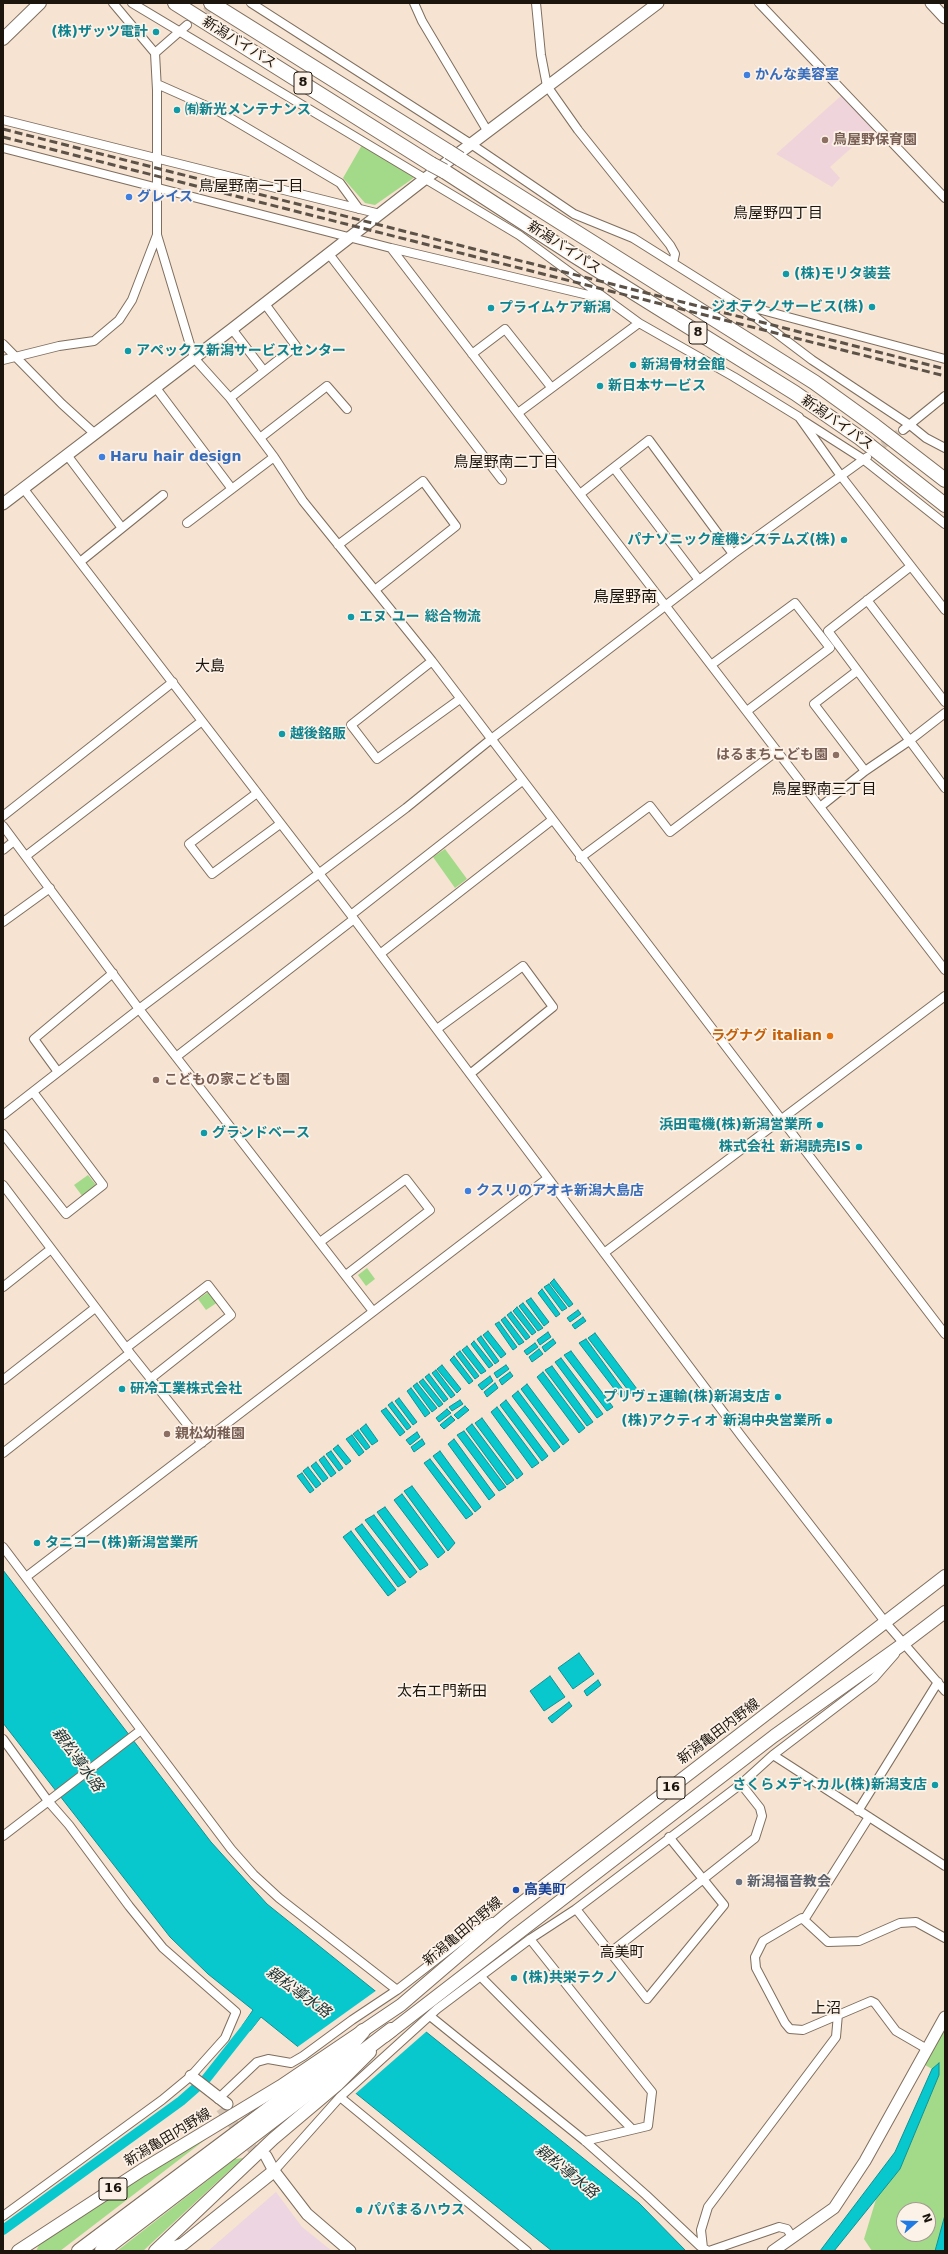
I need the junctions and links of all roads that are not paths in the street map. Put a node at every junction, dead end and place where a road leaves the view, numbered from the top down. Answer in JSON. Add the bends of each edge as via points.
{"nodes":[{"id":1,"x":40,"y":3,"type":"edge"},
{"id":2,"x":113,"y":3,"type":"edge"},
{"id":3,"x":132,"y":3,"type":"edge"},
{"id":4,"x":175,"y":3,"type":"edge"},
{"id":5,"x":211,"y":3,"type":"edge"},
{"id":6,"x":251,"y":3,"type":"edge"},
{"id":7,"x":414,"y":3,"type":"edge"},
{"id":8,"x":536,"y":3,"type":"edge"},
{"id":9,"x":658,"y":3,"type":"edge"},
{"id":10,"x":759,"y":3,"type":"edge"},
{"id":11,"x":931,"y":3,"type":"edge"},
{"id":12,"x":945,"y":18,"type":"edge"},
{"id":13,"x":187,"y":25,"type":"tunnel mouth"},
{"id":14,"x":178,"y":32,"type":"junction"},
{"id":15,"x":3,"y":39,"type":"edge"},
{"id":16,"x":155,"y":53,"type":"junction"},
{"id":17,"x":157,"y":84,"type":"junction"},
{"id":18,"x":547,"y":86,"type":"junction"},
{"id":19,"x":3,"y":120,"type":"edge"},
{"id":20,"x":488,"y":132,"type":"junction"},
{"id":21,"x":471,"y":144,"type":"junction"},
{"id":22,"x":3,"y":148,"type":"edge"},
{"id":23,"x":157,"y":158,"type":"junction"},
{"id":24,"x":426,"y":178,"type":"junction"},
{"id":25,"x":157,"y":186,"type":"junction"},
{"id":26,"x":945,"y":198,"type":"edge"},
{"id":27,"x":359,"y":208,"type":"junction"},
{"id":28,"x":380,"y":214,"type":"junction"},
{"id":29,"x":157,"y":235,"type":"junction"},
{"id":30,"x":350,"y":238,"type":"junction"},
{"id":31,"x":391,"y":248,"type":"junction"},
{"id":32,"x":329,"y":254,"type":"junction"},
{"id":33,"x":673,"y":263,"type":"junction"},
{"id":34,"x":608,"y":300,"type":"junction"},
{"id":35,"x":265,"y":304,"type":"junction"},
{"id":36,"x":738,"y":304,"type":"junction"},
{"id":37,"x":639,"y":323,"type":"junction"},
{"id":38,"x":232,"y":329,"type":"junction"},
{"id":39,"x":3,"y":344,"type":"edge"},
{"id":40,"x":472,"y":354,"type":"junction"},
{"id":41,"x":16,"y":358,"type":"junction"},
{"id":42,"x":194,"y":358,"type":"junction"},
{"id":43,"x":945,"y":359,"type":"edge"},
{"id":44,"x":3,"y":360,"type":"edge"},
{"id":45,"x":264,"y":371,"type":"junction"},
{"id":46,"x":551,"y":387,"type":"junction"},
{"id":47,"x":156,"y":388,"type":"junction"},
{"id":48,"x":945,"y":396,"type":"edge"},
{"id":49,"x":230,"y":398,"type":"junction"},
{"id":50,"x":348,"y":409,"type":"dead end"},
{"id":51,"x":518,"y":413,"type":"junction"},
{"id":52,"x":799,"y":417,"type":"junction"},
{"id":53,"x":910,"y":425,"type":"junction"},
{"id":54,"x":903,"y":430,"type":"tunnel mouth"},
{"id":55,"x":95,"y":434,"type":"junction"},
{"id":56,"x":260,"y":438,"type":"junction"},
{"id":57,"x":945,"y":448,"type":"edge"},
{"id":58,"x":67,"y":455,"type":"junction"},
{"id":59,"x":274,"y":457,"type":"junction"},
{"id":60,"x":865,"y":458,"type":"junction"},
{"id":61,"x":614,"y":468,"type":"junction"},
{"id":62,"x":841,"y":476,"type":"junction"},
{"id":63,"x":502,"y":480,"type":"dead end"},
{"id":64,"x":945,"y":480,"type":"edge"},
{"id":65,"x":23,"y":488,"type":"junction"},
{"id":66,"x":232,"y":489,"type":"junction"},
{"id":67,"x":580,"y":494,"type":"junction"},
{"id":68,"x":163,"y":495,"type":"dead end"},
{"id":69,"x":3,"y":504,"type":"edge"},
{"id":70,"x":945,"y":505,"type":"edge"},
{"id":71,"x":187,"y":523,"type":"dead end"},
{"id":72,"x":945,"y":524,"type":"edge"},
{"id":73,"x":122,"y":528,"type":"junction"},
{"id":74,"x":338,"y":545,"type":"junction"},
{"id":75,"x":733,"y":554,"type":"junction"},
{"id":76,"x":80,"y":562,"type":"junction"},
{"id":77,"x":911,"y":566,"type":"junction"},
{"id":78,"x":699,"y":580,"type":"junction"},
{"id":79,"x":375,"y":590,"type":"junction"},
{"id":80,"x":867,"y":600,"type":"junction"},
{"id":81,"x":666,"y":605,"type":"junction"},
{"id":82,"x":945,"y":610,"type":"edge"},
{"id":83,"x":432,"y":661,"type":"junction"},
{"id":84,"x":711,"y":665,"type":"junction"},
{"id":85,"x":857,"y":671,"type":"junction"},
{"id":86,"x":173,"y":682,"type":"junction"},
{"id":87,"x":460,"y":699,"type":"junction"},
{"id":88,"x":945,"y":702,"type":"edge"},
{"id":89,"x":747,"y":711,"type":"junction"},
{"id":90,"x":945,"y":712,"type":"edge"},
{"id":91,"x":202,"y":721,"type":"junction"},
{"id":92,"x":490,"y":740,"type":"junction"},
{"id":93,"x":910,"y":741,"type":"junction"},
{"id":94,"x":777,"y":751,"type":"junction"},
{"id":95,"x":865,"y":771,"type":"junction"},
{"id":96,"x":522,"y":781,"type":"junction"},
{"id":97,"x":945,"y":788,"type":"edge"},
{"id":98,"x":257,"y":793,"type":"junction"},
{"id":99,"x":820,"y":807,"type":"junction"},
{"id":100,"x":3,"y":816,"type":"edge"},
{"id":101,"x":552,"y":820,"type":"junction"},
{"id":102,"x":280,"y":824,"type":"junction"},
{"id":103,"x":3,"y":826,"type":"edge"},
{"id":104,"x":14,"y":841,"type":"junction"},
{"id":105,"x":3,"y":850,"type":"edge"},
{"id":106,"x":26,"y":856,"type":"junction"},
{"id":107,"x":580,"y":858,"type":"junction"},
{"id":108,"x":318,"y":874,"type":"junction"},
{"id":109,"x":50,"y":888,"type":"junction"},
{"id":110,"x":353,"y":917,"type":"junction"},
{"id":111,"x":3,"y":922,"type":"edge"},
{"id":112,"x":380,"y":954,"type":"junction"},
{"id":113,"x":945,"y":970,"type":"edge"},
{"id":114,"x":113,"y":973,"type":"junction"},
{"id":115,"x":945,"y":996,"type":"edge"},
{"id":116,"x":139,"y":1009,"type":"junction"},
{"id":117,"x":437,"y":1029,"type":"junction"},
{"id":118,"x":176,"y":1057,"type":"junction"},
{"id":119,"x":58,"y":1072,"type":"junction"},
{"id":120,"x":470,"y":1074,"type":"junction"},
{"id":121,"x":33,"y":1092,"type":"junction"},
{"id":122,"x":3,"y":1115,"type":"edge"},
{"id":123,"x":781,"y":1120,"type":"junction"},
{"id":124,"x":3,"y":1134,"type":"edge"},
{"id":125,"x":548,"y":1178,"type":"junction"},
{"id":126,"x":3,"y":1184,"type":"edge"},
{"id":127,"x":320,"y":1242,"type":"junction"},
{"id":128,"x":51,"y":1249,"type":"junction"},
{"id":129,"x":604,"y":1253,"type":"junction"},
{"id":130,"x":346,"y":1275,"type":"junction"},
{"id":131,"x":3,"y":1287,"type":"edge"},
{"id":132,"x":96,"y":1308,"type":"junction"},
{"id":133,"x":372,"y":1310,"type":"junction"},
{"id":134,"x":945,"y":1334,"type":"edge"},
{"id":135,"x":128,"y":1351,"type":"junction"},
{"id":136,"x":150,"y":1379,"type":"junction"},
{"id":137,"x":3,"y":1380,"type":"edge"},
{"id":138,"x":202,"y":1443,"type":"junction"},
{"id":139,"x":3,"y":1453,"type":"edge"},
{"id":140,"x":3,"y":1547,"type":"edge"},
{"id":141,"x":945,"y":1576,"type":"edge"},
{"id":142,"x":26,"y":1577,"type":"junction"},
{"id":143,"x":945,"y":1612,"type":"edge"},
{"id":144,"x":886,"y":1623,"type":"junction"},
{"id":145,"x":904,"y":1644,"type":"junction"},
{"id":146,"x":938,"y":1682,"type":"junction"},
{"id":147,"x":945,"y":1691,"type":"edge"},
{"id":148,"x":138,"y":1732,"type":"junction"},
{"id":149,"x":3,"y":1739,"type":"edge"},
{"id":150,"x":773,"y":1755,"type":"junction"},
{"id":151,"x":741,"y":1784,"type":"junction"},
{"id":152,"x":50,"y":1799,"type":"junction"},
{"id":153,"x":858,"y":1810,"type":"junction"},
{"id":154,"x":869,"y":1817,"type":"junction"},
{"id":155,"x":3,"y":1836,"type":"edge"},
{"id":156,"x":669,"y":1837,"type":"junction"},
{"id":157,"x":945,"y":1866,"type":"edge"},
{"id":158,"x":703,"y":1879,"type":"junction"},
{"id":159,"x":576,"y":1909,"type":"junction"},
{"id":160,"x":506,"y":1915,"type":"junction"},
{"id":161,"x":804,"y":1920,"type":"junction"},
{"id":162,"x":945,"y":1938,"type":"edge"},
{"id":163,"x":530,"y":1940,"type":"junction"},
{"id":164,"x":611,"y":1952,"type":"junction"},
{"id":165,"x":481,"y":1977,"type":"junction"},
{"id":166,"x":397,"y":1990,"type":"junction"},
{"id":167,"x":838,"y":2014,"type":"junction"},
{"id":168,"x":430,"y":2016,"type":"junction"},
{"id":169,"x":945,"y":2017,"type":"edge"},
{"id":170,"x":392,"y":2030,"type":"joint"},
{"id":171,"x":363,"y":2031,"type":"joint"},
{"id":172,"x":927,"y":2050,"type":"junction"},
{"id":173,"x":193,"y":2078,"type":"junction"},
{"id":174,"x":331,"y":2081,"type":"junction"},
{"id":175,"x":222,"y":2104,"type":"joint"},
{"id":176,"x":632,"y":2129,"type":"junction"},
{"id":177,"x":585,"y":2141,"type":"junction"},
{"id":178,"x":263,"y":2158,"type":"tunnel mouth"},
{"id":179,"x":274,"y":2171,"type":"junction"},
{"id":180,"x":3,"y":2216,"type":"edge"},
{"id":181,"x":44,"y":2234,"type":"junction"},
{"id":182,"x":793,"y":2238,"type":"junction"},
{"id":183,"x":706,"y":2250,"type":"edge"},
{"id":184,"x":18,"y":2251,"type":"edge"},
{"id":185,"x":29,"y":2251,"type":"edge"},
{"id":186,"x":79,"y":2251,"type":"edge"},
{"id":187,"x":102,"y":2251,"type":"edge"},
{"id":188,"x":155,"y":2251,"type":"edge"},
{"id":189,"x":166,"y":2251,"type":"edge"},
{"id":190,"x":350,"y":2251,"type":"edge"},
{"id":191,"x":525,"y":2251,"type":"edge"},
{"id":192,"x":773,"y":2251,"type":"edge"}],
"edges":[{"from":1,"to":15,"type":"main road"},
{"from":2,"to":16,"type":"street"},
{"from":3,"to":14,"type":"street"},
{"from":4,"to":70,"type":"highway","name":"新潟バイパス","number":"8","bridge":true,"via":[[795,393],[860,438]]},
{"from":5,"to":64,"type":"highway","name":"新潟バイパス","number":"8","via":[[814,382]]},
{"from":6,"to":21,"type":"street"},
{"from":7,"to":20,"type":"street","via":[[422,21]]},
{"from":8,"to":18,"type":"street","via":[[541,56]]},
{"from":9,"to":18,"type":"street"},
{"from":10,"to":26,"type":"street"},
{"from":11,"to":12,"type":"street"},
{"from":13,"to":14,"type":"street"},
{"from":14,"to":16,"type":"street"},
{"from":14,"to":24,"type":"street"},
{"from":16,"to":17,"type":"street"},
{"from":17,"to":23,"type":"street"},
{"from":17,"to":27,"type":"street","via":[[220,112],[340,184]]},
{"from":18,"to":20,"type":"street"},
{"from":18,"to":33,"type":"street","via":[[578,130],[670,246],[674,254]]},
{"from":19,"to":23,"type":"street"},
{"from":20,"to":21,"type":"street"},
{"from":21,"to":24,"type":"street"},
{"from":21,"to":33,"type":"street","via":[[574,214],[633,238]]},
{"from":22,"to":25,"type":"street"},
{"from":23,"to":25,"type":"street"},
{"from":23,"to":27,"type":"street"},
{"from":24,"to":28,"type":"street"},
{"from":24,"to":34,"type":"street","via":[[519,235]]},
{"from":25,"to":29,"type":"street"},
{"from":25,"to":30,"type":"street"},
{"from":27,"to":28,"type":"street"},
{"from":28,"to":30,"type":"street"},
{"from":29,"to":41,"type":"street","via":[[132,300],[119,320],[94,341],[59,346]]},
{"from":29,"to":42,"type":"street"},
{"from":30,"to":31,"type":"street"},
{"from":30,"to":32,"type":"street"},
{"from":31,"to":34,"type":"street"},
{"from":31,"to":40,"type":"street"},
{"from":32,"to":35,"type":"street"},
{"from":32,"to":63,"type":"street"},
{"from":33,"to":36,"type":"street"},
{"from":34,"to":37,"type":"street"},
{"from":35,"to":38,"type":"street"},
{"from":35,"to":45,"type":"street","via":[[296,346]]},
{"from":36,"to":43,"type":"street"},
{"from":36,"to":53,"type":"street","via":[[812,360]]},
{"from":37,"to":46,"type":"street"},
{"from":37,"to":52,"type":"street"},
{"from":38,"to":42,"type":"street"},
{"from":38,"to":45,"type":"street"},
{"from":39,"to":41,"type":"street"},
{"from":40,"to":46,"type":"street","via":[[505,329]]},
{"from":40,"to":51,"type":"street"},
{"from":41,"to":44,"type":"street"},
{"from":41,"to":55,"type":"street"},
{"from":42,"to":47,"type":"street"},
{"from":42,"to":49,"type":"street"},
{"from":45,"to":49,"type":"street"},
{"from":46,"to":51,"type":"street"},
{"from":47,"to":55,"type":"street"},
{"from":47,"to":66,"type":"street"},
{"from":48,"to":53,"type":"street"},
{"from":49,"to":56,"type":"street"},
{"from":50,"to":56,"type":"street","via":[[327,386]]},
{"from":51,"to":67,"type":"street"},
{"from":52,"to":60,"type":"street"},
{"from":52,"to":62,"type":"street"},
{"from":53,"to":54,"type":"street"},
{"from":53,"to":57,"type":"street","via":[[926,438]]},
{"from":55,"to":58,"type":"street"},
{"from":56,"to":59,"type":"street"},
{"from":58,"to":65,"type":"street"},
{"from":58,"to":73,"type":"street"},
{"from":59,"to":66,"type":"street"},
{"from":59,"to":74,"type":"street","via":[[303,501]]},
{"from":60,"to":62,"type":"street"},
{"from":60,"to":72,"type":"street"},
{"from":61,"to":67,"type":"street"},
{"from":61,"to":75,"type":"street","via":[[649,440]]},
{"from":61,"to":78,"type":"street"},
{"from":62,"to":75,"type":"street"},
{"from":62,"to":77,"type":"street"},
{"from":65,"to":69,"type":"street"},
{"from":65,"to":76,"type":"street"},
{"from":66,"to":71,"type":"street"},
{"from":67,"to":81,"type":"street"},
{"from":68,"to":73,"type":"street"},
{"from":73,"to":76,"type":"street"},
{"from":74,"to":79,"type":"street"},
{"from":74,"to":79,"type":"street","via":[[423,481],[456,526]]},
{"from":75,"to":78,"type":"street"},
{"from":76,"to":86,"type":"street"},
{"from":77,"to":80,"type":"street"},
{"from":77,"to":82,"type":"street"},
{"from":78,"to":81,"type":"street"},
{"from":79,"to":83,"type":"street"},
{"from":80,"to":85,"type":"street","via":[[828,631]]},
{"from":80,"to":88,"type":"street"},
{"from":81,"to":84,"type":"street"},
{"from":81,"to":92,"type":"street"},
{"from":83,"to":87,"type":"street"},
{"from":83,"to":87,"type":"street","via":[[351,725],[377,759]]},
{"from":84,"to":89,"type":"street"},
{"from":84,"to":89,"type":"street","via":[[795,603],[830,648]]},
{"from":85,"to":93,"type":"street"},
{"from":85,"to":95,"type":"street","via":[[814,704]]},
{"from":86,"to":91,"type":"street"},
{"from":86,"to":100,"type":"street"},
{"from":87,"to":92,"type":"street"},
{"from":89,"to":94,"type":"street"},
{"from":90,"to":93,"type":"street"},
{"from":91,"to":98,"type":"street"},
{"from":91,"to":106,"type":"street"},
{"from":92,"to":96,"type":"street"},
{"from":92,"to":108,"type":"street","via":[[406,808]]},
{"from":93,"to":95,"type":"street"},
{"from":93,"to":97,"type":"street"},
{"from":94,"to":99,"type":"street"},
{"from":94,"to":107,"type":"street","via":[[670,832],[650,806]]},
{"from":95,"to":99,"type":"street"},
{"from":96,"to":101,"type":"street"},
{"from":96,"to":110,"type":"street"},
{"from":98,"to":102,"type":"street"},
{"from":98,"to":102,"type":"street","via":[[189,844],[212,874]]},
{"from":99,"to":113,"type":"street"},
{"from":101,"to":107,"type":"street"},
{"from":101,"to":112,"type":"street"},
{"from":102,"to":108,"type":"street"},
{"from":103,"to":104,"type":"street"},
{"from":104,"to":105,"type":"street"},
{"from":104,"to":106,"type":"street"},
{"from":106,"to":109,"type":"street"},
{"from":107,"to":123,"type":"street"},
{"from":108,"to":110,"type":"street"},
{"from":108,"to":116,"type":"street"},
{"from":109,"to":111,"type":"street"},
{"from":109,"to":114,"type":"street"},
{"from":110,"to":112,"type":"street"},
{"from":110,"to":118,"type":"street"},
{"from":112,"to":117,"type":"street"},
{"from":114,"to":116,"type":"street"},
{"from":114,"to":119,"type":"street","via":[[34,1039]]},
{"from":115,"to":123,"type":"street"},
{"from":116,"to":118,"type":"street"},
{"from":116,"to":119,"type":"street"},
{"from":117,"to":120,"type":"street"},
{"from":117,"to":120,"type":"street","via":[[523,966],[553,1007]]},
{"from":118,"to":127,"type":"street"},
{"from":119,"to":121,"type":"street"},
{"from":120,"to":125,"type":"street"},
{"from":121,"to":122,"type":"street"},
{"from":121,"to":124,"type":"street","via":[[103,1185],[66,1214]]},
{"from":123,"to":129,"type":"street"},
{"from":123,"to":134,"type":"street"},
{"from":125,"to":129,"type":"street"},
{"from":125,"to":133,"type":"street"},
{"from":126,"to":128,"type":"street"},
{"from":127,"to":130,"type":"street"},
{"from":127,"to":130,"type":"street","via":[[406,1179],[430,1210]]},
{"from":128,"to":131,"type":"street"},
{"from":128,"to":132,"type":"street"},
{"from":129,"to":144,"type":"street"},
{"from":130,"to":133,"type":"street"},
{"from":132,"to":135,"type":"street"},
{"from":132,"to":137,"type":"street"},
{"from":133,"to":138,"type":"street"},
{"from":135,"to":136,"type":"street"},
{"from":135,"to":136,"type":"street","via":[[208,1285],[231,1315]]},
{"from":135,"to":139,"type":"street"},
{"from":136,"to":138,"type":"street"},
{"from":138,"to":142,"type":"street"},
{"from":140,"to":142,"type":"street"},
{"from":141,"to":144,"type":"main road","name":"新潟亀田内野線","number":"16"},
{"from":142,"to":148,"type":"street"},
{"from":143,"to":145,"type":"main road","number":"16"},
{"from":144,"to":145,"type":"street"},
{"from":144,"to":160,"type":"main road","name":"新潟亀田内野線","number":"16"},
{"from":145,"to":146,"type":"street"},
{"from":145,"to":150,"type":"street","via":[[874,1678]]},
{"from":145,"to":170,"type":"main road","number":"16","via":[[774,1736]]},
{"from":146,"to":147,"type":"street"},
{"from":146,"to":153,"type":"street"},
{"from":148,"to":152,"type":"street"},
{"from":148,"to":166,"type":"street","via":[[254,1875],[279,1898]]},
{"from":149,"to":152,"type":"street"},
{"from":150,"to":151,"type":"street"},
{"from":150,"to":153,"type":"street"},
{"from":151,"to":156,"type":"street"},
{"from":151,"to":158,"type":"street","via":[[760,1808],[762,1816],[755,1838]]},
{"from":152,"to":155,"type":"street"},
{"from":152,"to":173,"type":"street","via":[[129,1906],[164,1948],[236,2012],[225,2038]]},
{"from":153,"to":154,"type":"street"},
{"from":154,"to":157,"type":"street"},
{"from":154,"to":161,"type":"street"},
{"from":156,"to":158,"type":"street"},
{"from":156,"to":159,"type":"street"},
{"from":158,"to":164,"type":"street"},
{"from":158,"to":164,"type":"street","via":[[724,1905],[647,1998],[632,1983]]},
{"from":159,"to":163,"type":"street"},
{"from":159,"to":164,"type":"street"},
{"from":160,"to":166,"type":"street","via":[[469,1934]]},
{"from":160,"to":171,"type":"main road","name":"新潟亀田内野線","number":"16","via":[[401,2004]]},
{"from":161,"to":162,"type":"street","via":[[828,1942],[859,1941],[900,1923],[916,1922]]},
{"from":161,"to":167,"type":"street","via":[[802,1918],[763,1941],[755,1957],[756,1968],[790,2029],[803,2030]]},
{"from":163,"to":165,"type":"street"},
{"from":163,"to":176,"type":"street","via":[[652,2092],[648,2126]]},
{"from":165,"to":168,"type":"street"},
{"from":165,"to":176,"type":"street"},
{"from":166,"to":175,"type":"street","via":[[291,2063],[268,2060],[258,2062]]},
{"from":167,"to":172,"type":"street","via":[[871,2001],[896,2031]]},
{"from":167,"to":183,"type":"street","via":[[836,2037],[708,2207],[701,2230]]},
{"from":168,"to":174,"type":"street","via":[[423,2023]]},
{"from":168,"to":177,"type":"street"},
{"from":169,"to":172,"type":"street"},
{"from":170,"to":174,"type":"highway"},
{"from":171,"to":174,"type":"highway","via":[[347,2049]]},
{"from":172,"to":182,"type":"street","via":[[865,2161],[834,2208]]},
{"from":173,"to":175,"type":"street"},
{"from":173,"to":180,"type":"street"},
{"from":174,"to":179,"type":"street"},
{"from":174,"to":181,"type":"main road","name":"新潟亀田内野線","number":"16","via":[[142,2170]]},
{"from":174,"to":186,"type":"highway"},
{"from":174,"to":187,"type":"highway"},
{"from":174,"to":188,"type":"main road"},
{"from":174,"to":191,"type":"street"},
{"from":176,"to":177,"type":"street"},
{"from":177,"to":183,"type":"street"},
{"from":178,"to":179,"type":"street"},
{"from":179,"to":189,"type":"main road","via":[[183,2244]]},
{"from":179,"to":190,"type":"street","via":[[308,2214]]},
{"from":181,"to":184,"type":"main road","name":"新潟亀田内野線","number":"16"},
{"from":181,"to":185,"type":"main road"},
{"from":182,"to":183,"type":"street","via":[[786,2228],[779,2226]]},
{"from":182,"to":192,"type":"street"}]}
